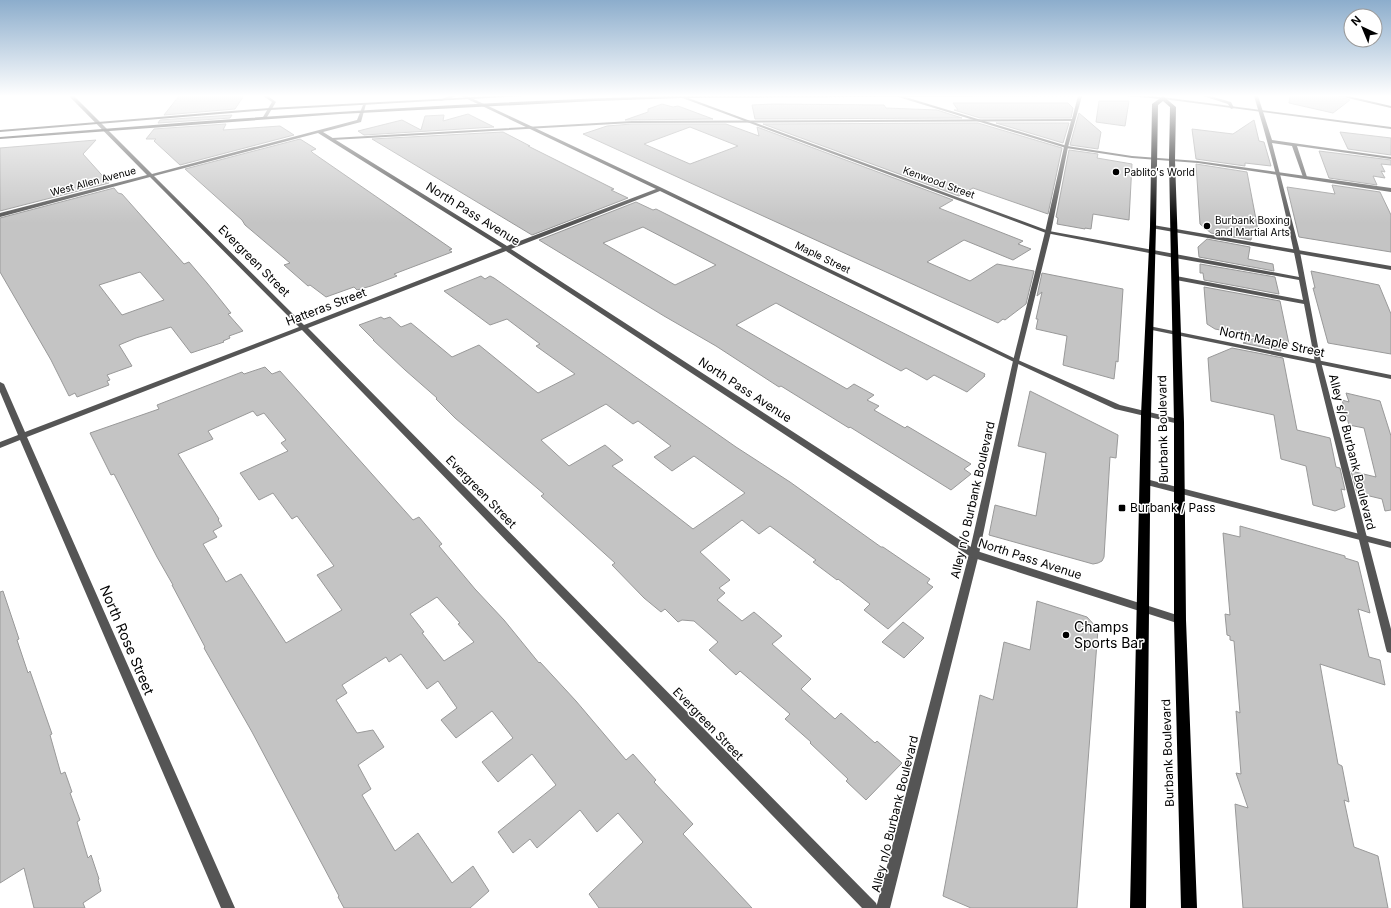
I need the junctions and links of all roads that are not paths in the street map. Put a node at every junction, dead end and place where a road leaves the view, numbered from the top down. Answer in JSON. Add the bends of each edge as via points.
{"nodes":[{"id":1,"x":114,"y":138,"type":"edge"},
{"id":2,"x":295,"y":138,"type":"edge"},
{"id":3,"x":343,"y":138,"type":"edge"},
{"id":4,"x":552,"y":138,"type":"edge"},
{"id":5,"x":796,"y":138,"type":"edge"},
{"id":6,"x":1038,"y":138,"type":"edge"},
{"id":7,"x":1068,"y":138,"type":"edge"},
{"id":8,"x":1154,"y":138,"type":"edge"},
{"id":9,"x":1172,"y":138,"type":"edge"},
{"id":10,"x":332,"y":139,"type":"joint"},
{"id":11,"x":1269,"y":141,"type":"joint"},
{"id":12,"x":1294,"y":145,"type":"junction"},
{"id":13,"x":1066,"y":147,"type":"junction"},
{"id":14,"x":1391,"y":158,"type":"edge"},
{"id":15,"x":1154,"y":159,"type":"junction"},
{"id":16,"x":1172,"y":160,"type":"junction"},
{"id":17,"x":1278,"y":173,"type":"junction"},
{"id":18,"x":151,"y":175,"type":"junction"},
{"id":19,"x":1305,"y":177,"type":"junction"},
{"id":20,"x":660,"y":189,"type":"junction"},
{"id":21,"x":1391,"y":190,"type":"edge"},
{"id":22,"x":0,"y":215,"type":"edge"},
{"id":23,"x":1153,"y":227,"type":"junction"},
{"id":24,"x":1174,"y":231,"type":"junction"},
{"id":25,"x":1048,"y":232,"type":"junction"},
{"id":26,"x":507,"y":249,"type":"junction"},
{"id":27,"x":1152,"y":251,"type":"junction"},
{"id":28,"x":1297,"y":252,"type":"junction"},
{"id":29,"x":1175,"y":256,"type":"junction"},
{"id":30,"x":1391,"y":268,"type":"edge"},
{"id":31,"x":1176,"y":278,"type":"junction"},
{"id":32,"x":1302,"y":279,"type":"junction"},
{"id":33,"x":1307,"y":303,"type":"junction"},
{"id":34,"x":304,"y":328,"type":"junction"},
{"id":35,"x":1149,"y":328,"type":"junction"},
{"id":36,"x":1177,"y":333,"type":"junction"},
{"id":37,"x":1016,"y":361,"type":"junction"},
{"id":38,"x":1318,"y":362,"type":"junction"},
{"id":39,"x":1391,"y":377,"type":"edge"},
{"id":40,"x":0,"y":384,"type":"edge"},
{"id":41,"x":1146,"y":415,"type":"junction"},
{"id":42,"x":1179,"y":422,"type":"junction"},
{"id":43,"x":23,"y":436,"type":"junction"},
{"id":44,"x":0,"y":445,"type":"edge"},
{"id":45,"x":1146,"y":482,"type":"junction"},
{"id":46,"x":1180,"y":491,"type":"junction"},
{"id":47,"x":1362,"y":537,"type":"junction"},
{"id":48,"x":1391,"y":545,"type":"edge"},
{"id":49,"x":974,"y":554,"type":"junction"},
{"id":50,"x":1143,"y":608,"type":"junction"},
{"id":51,"x":1180,"y":620,"type":"junction"},
{"id":52,"x":1391,"y":649,"type":"edge"},
{"id":53,"x":228,"y":908,"type":"edge"},
{"id":54,"x":871,"y":908,"type":"edge"},
{"id":55,"x":883,"y":908,"type":"edge"},
{"id":56,"x":1138,"y":908,"type":"edge"},
{"id":57,"x":1189,"y":908,"type":"edge"}],
"edges":[{"from":1,"to":18,"type":"street","name":"Evergreen Street"},
{"from":2,"to":18,"type":"street","name":"West Allen Avenue"},
{"from":3,"to":10,"type":"street"},
{"from":4,"to":20,"type":"street","name":"Maple Street"},
{"from":5,"to":25,"type":"street","name":"Kenwood Street"},
{"from":6,"to":13,"type":"street"},
{"from":7,"to":13,"type":"street","name":"Alley n/o Burbank Boulevard"},
{"from":8,"to":15,"type":"main road","name":"Burbank Boulevard"},
{"from":9,"to":16,"type":"main road","name":"Burbank Boulevard"},
{"from":10,"to":26,"type":"street","name":"North Pass Avenue"},
{"from":11,"to":12,"type":"street"},
{"from":11,"to":17,"type":"street","name":"Alley s/o Burbank Boulevard"},
{"from":12,"to":14,"type":"street"},
{"from":12,"to":19,"type":"street"},
{"from":13,"to":15,"type":"street"},
{"from":13,"to":25,"type":"street","name":"Alley n/o Burbank Boulevard"},
{"from":15,"to":16,"type":"street"},
{"from":15,"to":23,"type":"main road","name":"Burbank Boulevard"},
{"from":16,"to":17,"type":"street"},
{"from":16,"to":24,"type":"main road","name":"Burbank Boulevard"},
{"from":17,"to":19,"type":"street"},
{"from":17,"to":28,"type":"street","name":"Alley s/o Burbank Boulevard"},
{"from":18,"to":22,"type":"street","name":"West Allen Avenue"},
{"from":18,"to":34,"type":"street","name":"Evergreen Street"},
{"from":19,"to":21,"type":"street"},
{"from":20,"to":26,"type":"street","name":"Hatteras Street"},
{"from":20,"to":37,"type":"street","name":"Maple Street"},
{"from":23,"to":24,"type":"street"},
{"from":23,"to":27,"type":"main road","name":"Burbank Boulevard"},
{"from":24,"to":28,"type":"street"},
{"from":24,"to":29,"type":"main road","name":"Burbank Boulevard"},
{"from":25,"to":27,"type":"street","name":"Kenwood Street"},
{"from":25,"to":37,"type":"street","name":"Alley n/o Burbank Boulevard"},
{"from":26,"to":34,"type":"street","name":"Hatteras Street"},
{"from":26,"to":49,"type":"street","name":"North Pass Avenue"},
{"from":27,"to":29,"type":"street","name":"Kenwood Street"},
{"from":27,"to":35,"type":"main road","name":"Burbank Boulevard"},
{"from":28,"to":30,"type":"street"},
{"from":28,"to":32,"type":"street","name":"Alley s/o Burbank Boulevard"},
{"from":29,"to":31,"type":"main road","name":"Burbank Boulevard"},
{"from":29,"to":32,"type":"street","name":"Kenwood Street"},
{"from":31,"to":33,"type":"street"},
{"from":31,"to":36,"type":"main road","name":"Burbank Boulevard"},
{"from":32,"to":33,"type":"street","name":"Alley s/o Burbank Boulevard"},
{"from":33,"to":38,"type":"street","name":"Alley s/o Burbank Boulevard"},
{"from":34,"to":43,"type":"street","name":"Hatteras Street"},
{"from":34,"to":54,"type":"street","name":"Evergreen Street"},
{"from":35,"to":36,"type":"street","name":"North Maple Street"},
{"from":35,"to":41,"type":"main road","name":"Burbank Boulevard"},
{"from":36,"to":38,"type":"street","name":"North Maple Street"},
{"from":36,"to":42,"type":"main road","name":"Burbank Boulevard"},
{"from":37,"to":41,"type":"street","name":"Maple Street","via":[[1118,407]]},
{"from":37,"to":49,"type":"street","name":"Alley n/o Burbank Boulevard"},
{"from":38,"to":39,"type":"street","name":"North Maple Street"},
{"from":38,"to":47,"type":"street","name":"Alley s/o Burbank Boulevard"},
{"from":40,"to":43,"type":"street","name":"North Rose Street"},
{"from":41,"to":42,"type":"street","name":"Maple Street"},
{"from":41,"to":45,"type":"main road","name":"Burbank Boulevard"},
{"from":42,"to":46,"type":"main road","name":"Burbank Boulevard"},
{"from":43,"to":44,"type":"street","name":"Hatteras Street"},
{"from":43,"to":53,"type":"street","name":"North Rose Street"},
{"from":45,"to":46,"type":"street"},
{"from":45,"to":50,"type":"main road","name":"Burbank Boulevard"},
{"from":46,"to":47,"type":"street"},
{"from":46,"to":51,"type":"main road","name":"Burbank Boulevard"},
{"from":47,"to":48,"type":"street"},
{"from":47,"to":52,"type":"street","name":"Alley s/o Burbank Boulevard"},
{"from":49,"to":50,"type":"street","name":"North Pass Avenue"},
{"from":49,"to":55,"type":"street","name":"Alley n/o Burbank Boulevard"},
{"from":50,"to":51,"type":"street","name":"North Pass Avenue"},
{"from":50,"to":56,"type":"main road","name":"Burbank Boulevard"},
{"from":51,"to":57,"type":"main road","name":"Burbank Boulevard"}]}
